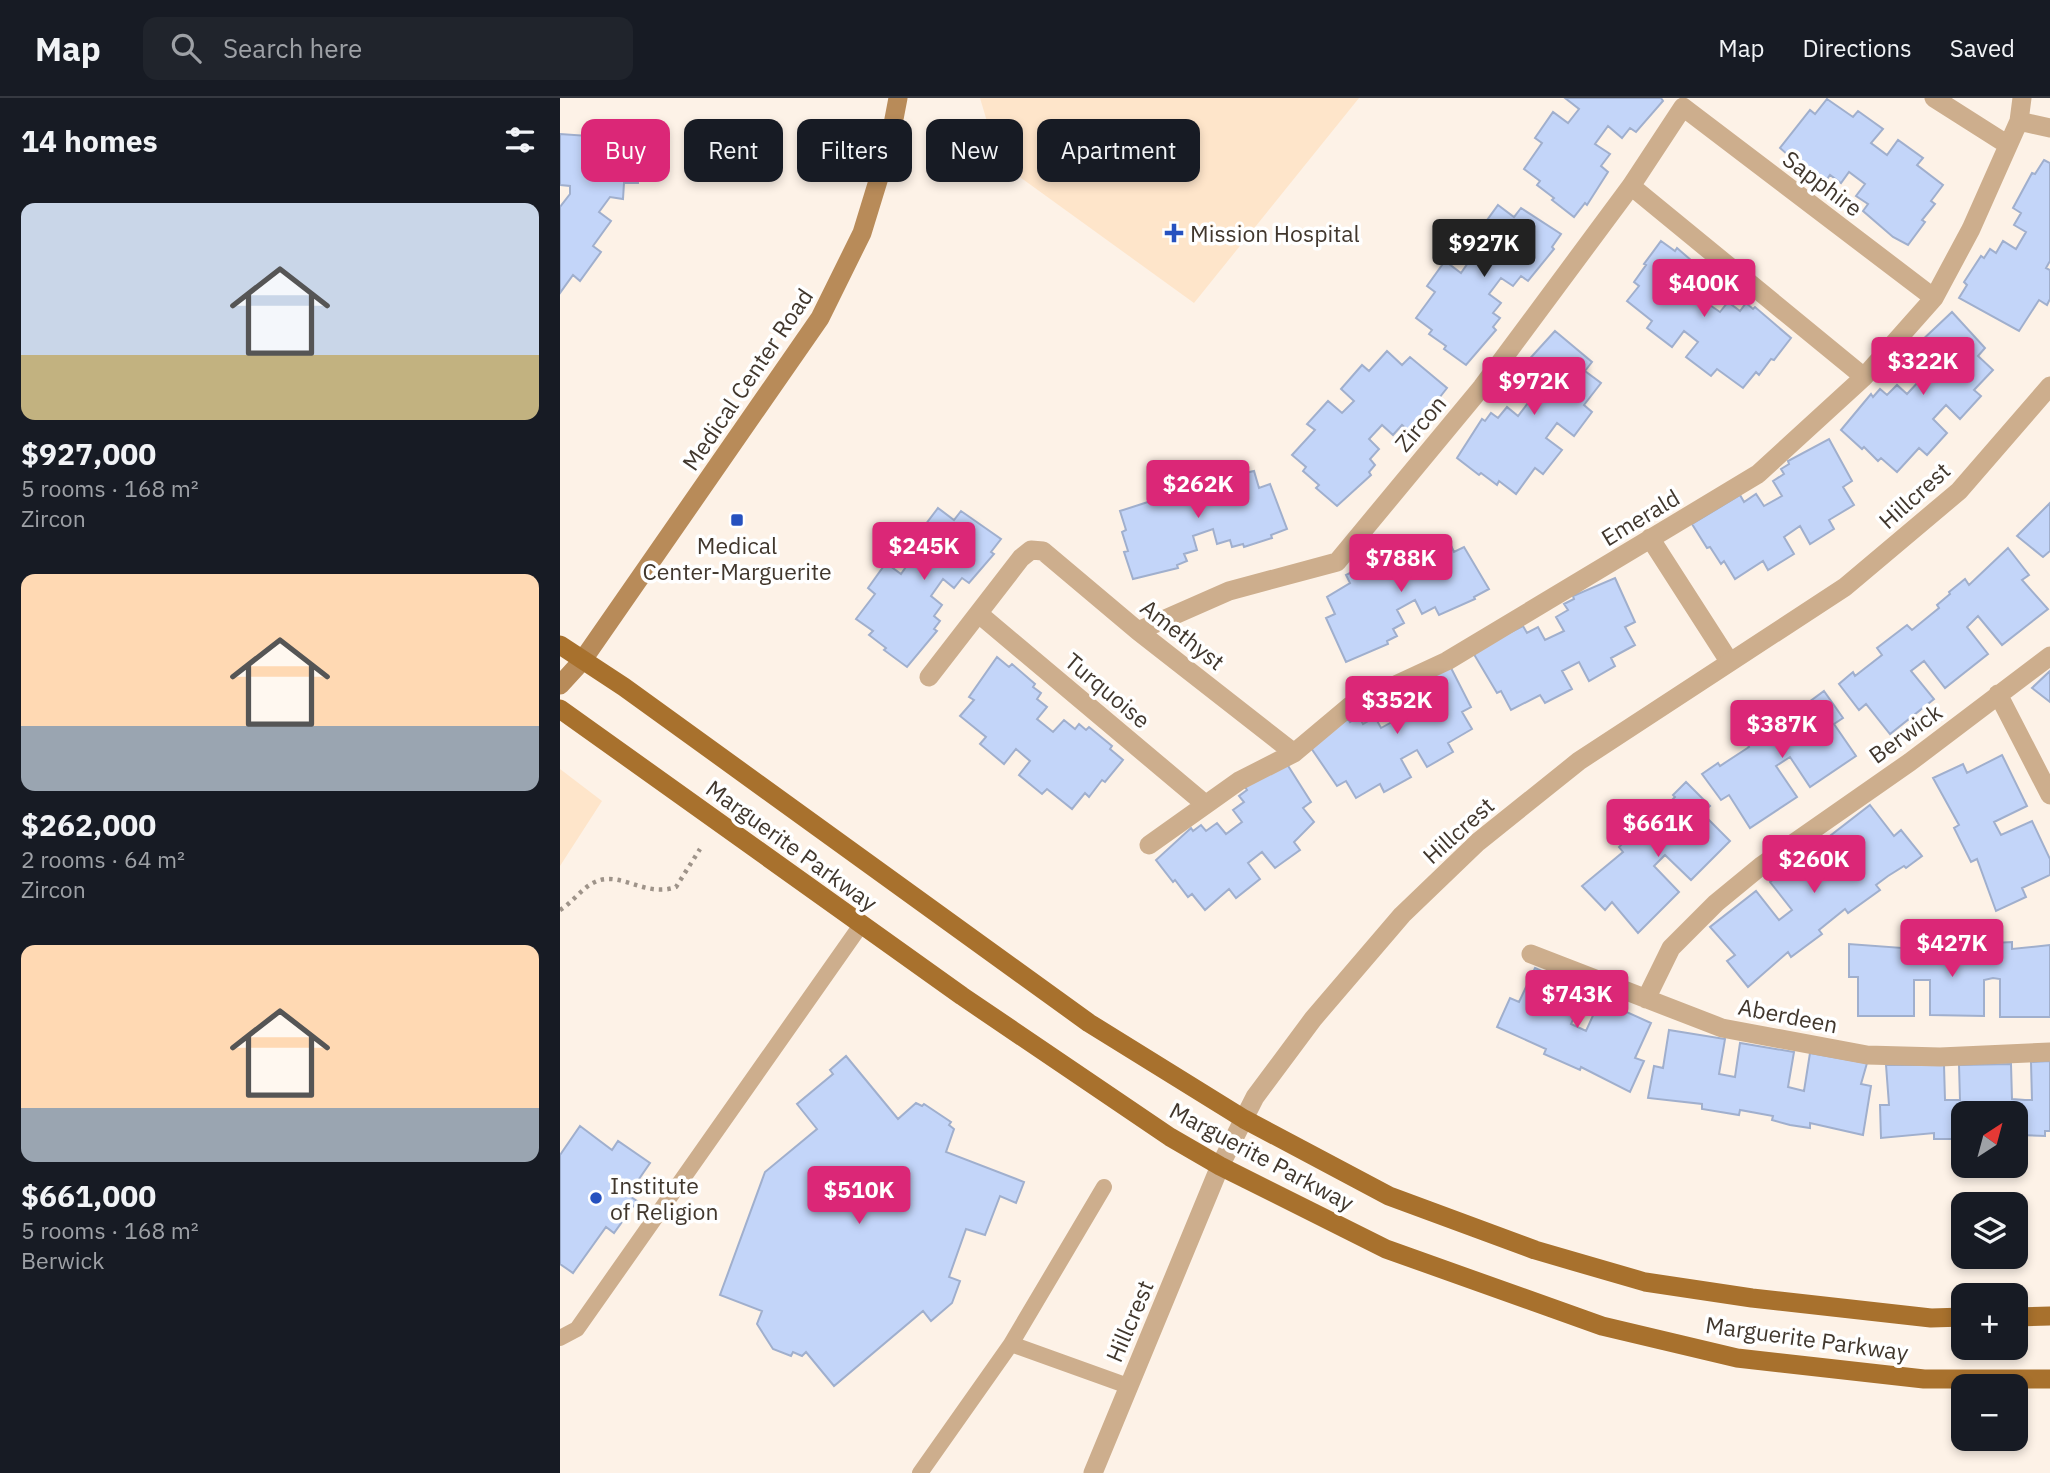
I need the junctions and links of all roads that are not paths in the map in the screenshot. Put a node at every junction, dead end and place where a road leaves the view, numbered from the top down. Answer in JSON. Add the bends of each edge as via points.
{"nodes":[{"id":1,"x":898,"y":98,"type":"edge"},
{"id":2,"x":1934,"y":98,"type":"edge"},
{"id":3,"x":2022,"y":98,"type":"edge"},
{"id":4,"x":1684,"y":107,"type":"joint"},
{"id":5,"x":2019,"y":121,"type":"junction"},
{"id":6,"x":2050,"y":128,"type":"edge"},
{"id":7,"x":2008,"y":145,"type":"junction"},
{"id":8,"x":1632,"y":186,"type":"junction"},
{"id":9,"x":1934,"y":298,"type":"junction"},
{"id":10,"x":1864,"y":377,"type":"junction"},
{"id":11,"x":2050,"y":386,"type":"edge"},
{"id":12,"x":1650,"y":538,"type":"junction"},
{"id":13,"x":979,"y":614,"type":"junction"},
{"id":14,"x":1139,"y":631,"type":"junction"},
{"id":15,"x":560,"y":645,"type":"edge"},
{"id":16,"x":2050,"y":656,"type":"edge"},
{"id":17,"x":582,"y":661,"type":"junction"},
{"id":18,"x":1729,"y":661,"type":"junction"},
{"id":19,"x":929,"y":677,"type":"dead end"},
{"id":20,"x":560,"y":685,"type":"edge"},
{"id":21,"x":1998,"y":694,"type":"junction"},
{"id":22,"x":560,"y":709,"type":"edge"},
{"id":23,"x":1294,"y":753,"type":"junction"},
{"id":24,"x":2050,"y":795,"type":"edge"},
{"id":25,"x":1205,"y":804,"type":"junction"},
{"id":26,"x":1149,"y":845,"type":"dead end"},
{"id":27,"x":861,"y":925,"type":"junction"},
{"id":28,"x":1531,"y":954,"type":"dead end"},
{"id":29,"x":1646,"y":999,"type":"junction"},
{"id":30,"x":2050,"y":1052,"type":"edge"},
{"id":31,"x":1244,"y":1119,"type":"junction"},
{"id":32,"x":1220,"y":1167,"type":"junction"},
{"id":33,"x":1104,"y":1187,"type":"dead end"},
{"id":34,"x":2050,"y":1316,"type":"edge"},
{"id":35,"x":1951,"y":1317,"type":"edge"},
{"id":36,"x":2028,"y":1317,"type":"edge"},
{"id":37,"x":560,"y":1338,"type":"edge"},
{"id":38,"x":1011,"y":1344,"type":"junction"},
{"id":39,"x":2050,"y":1379,"type":"edge"},
{"id":40,"x":1128,"y":1386,"type":"junction"},
{"id":41,"x":920,"y":1473,"type":"edge"},
{"id":42,"x":1093,"y":1473,"type":"edge"}],
"edges":[{"from":1,"to":17,"type":"main road","name":"Medical Center Road","via":[[862,233],[826,308]]},
{"from":2,"to":7,"type":"street"},
{"from":3,"to":5,"type":"street","name":"Emerald"},
{"from":4,"to":8,"type":"street","name":"Zircon"},
{"from":4,"to":9,"type":"street","name":"Sapphire"},
{"from":5,"to":6,"type":"street"},
{"from":5,"to":7,"type":"street","name":"Emerald"},
{"from":7,"to":9,"type":"street","name":"Emerald"},
{"from":8,"to":10,"type":"street"},
{"from":8,"to":14,"type":"street","name":"Zircon","via":[[1482,387],[1337,562],[1229,592]]},
{"from":9,"to":10,"type":"street","name":"Emerald"},
{"from":10,"to":12,"type":"street","name":"Emerald","via":[[1758,474]]},
{"from":11,"to":18,"type":"street","name":"Hillcrest","via":[[1959,491],[1846,587]]},
{"from":12,"to":18,"type":"street"},
{"from":12,"to":23,"type":"street","name":"Emerald","via":[[1447,661],[1350,706]]},
{"from":13,"to":14,"type":"street","name":"Amethyst","via":[[1021,558],[1031,550],[1043,551]]},
{"from":13,"to":19,"type":"street"},
{"from":13,"to":25,"type":"street","name":"Turquoise"},
{"from":14,"to":23,"type":"street","name":"Amethyst"},
{"from":15,"to":17,"type":"main road","name":"Marguerite Parkway"},
{"from":16,"to":21,"type":"street","name":"Berwick"},
{"from":17,"to":20,"type":"main road","name":"Medical Center Road"},
{"from":17,"to":31,"type":"main road","name":"Marguerite Parkway","via":[[1089,1023]]},
{"from":18,"to":31,"type":"street","name":"Hillcrest","via":[[1579,761],[1478,842],[1402,915],[1313,1019],[1269,1075]]},
{"from":21,"to":24,"type":"street"},
{"from":21,"to":29,"type":"street","name":"Berwick","via":[[1716,903],[1671,948]]},
{"from":22,"to":27,"type":"main road","name":"Marguerite Parkway"},
{"from":23,"to":25,"type":"street","name":"Emerald"},
{"from":25,"to":26,"type":"street","name":"Emerald"},
{"from":27,"to":32,"type":"main road","name":"Marguerite Parkway","via":[[1170,1138]]},
{"from":27,"to":37,"type":"lane","via":[[577,1329]]},
{"from":28,"to":29,"type":"street","name":"Aberdeen"},
{"from":29,"to":30,"type":"street","name":"Aberdeen","via":[[1721,1028],[1867,1055]]},
{"from":31,"to":32,"type":"street","name":"Hillcrest"},
{"from":31,"to":35,"type":"main road","name":"Marguerite Parkway","via":[[1389,1196],[1535,1250],[1645,1282],[1752,1298]]},
{"from":32,"to":39,"type":"main road","name":"Marguerite Parkway","via":[[1386,1249],[1602,1326],[1737,1358],[1924,1379]]},
{"from":32,"to":40,"type":"street","name":"Hillcrest"},
{"from":33,"to":38,"type":"lane"},
{"from":34,"to":36,"type":"main road"},
{"from":38,"to":40,"type":"lane"},
{"from":38,"to":41,"type":"lane"},
{"from":40,"to":42,"type":"street","name":"Hillcrest"}]}
